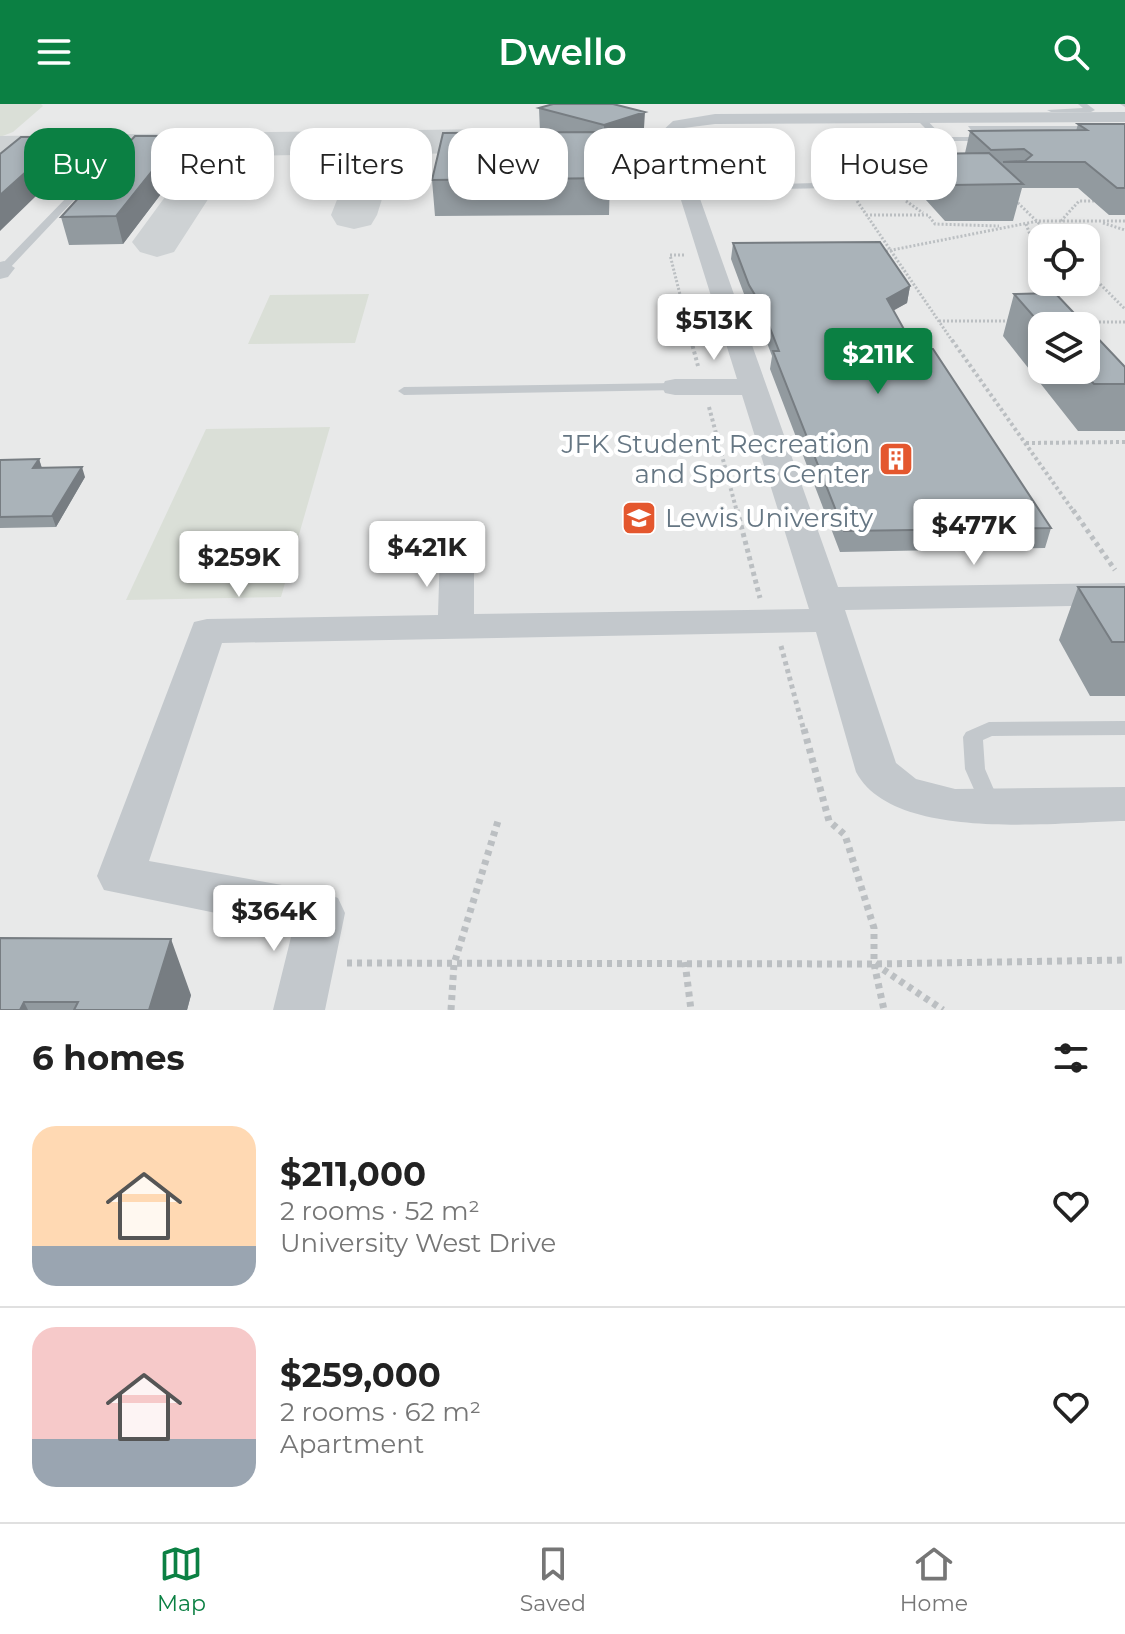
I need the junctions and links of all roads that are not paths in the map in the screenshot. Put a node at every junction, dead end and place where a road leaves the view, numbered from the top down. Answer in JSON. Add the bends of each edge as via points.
{"nodes":[{"id":1,"x":1043,"y":104,"type":"edge"},
{"id":2,"x":1082,"y":104,"type":"edge"},
{"id":3,"x":1057,"y":114,"type":"junction"},
{"id":4,"x":1125,"y":117,"type":"edge"},
{"id":5,"x":925,"y":123,"type":"junction"},
{"id":6,"x":674,"y":128,"type":"edge"},
{"id":7,"x":1125,"y":128,"type":"edge"},
{"id":8,"x":1002,"y":139,"type":"edge"},
{"id":9,"x":1110,"y":139,"type":"edge"},
{"id":10,"x":1125,"y":139,"type":"edge"},
{"id":11,"x":69,"y":200,"type":"edge"},
{"id":12,"x":690,"y":200,"type":"edge"},
{"id":13,"x":1,"y":269,"type":"edge"},
{"id":14,"x":675,"y":387,"type":"joint"},
{"id":15,"x":753,"y":387,"type":"junction"},
{"id":16,"x":404,"y":391,"type":"dead end"},
{"id":17,"x":457,"y":551,"type":"dead end"},
{"id":18,"x":1120,"y":583,"type":"edge"},
{"id":19,"x":827,"y":609,"type":"junction"},
{"id":20,"x":456,"y":628,"type":"junction"},
{"id":21,"x":1125,"y":728,"type":"edge"},
{"id":22,"x":1125,"y":804,"type":"edge"},
{"id":23,"x":973,"y":806,"type":"junction"},
{"id":24,"x":299,"y":1010,"type":"edge"}],
"edges":[{"from":1,"to":3,"type":"lane"},
{"from":2,"to":3,"type":"lane","via":[[1091,110]]},
{"from":3,"to":4,"type":"street"},
{"from":3,"to":5,"type":"street"},
{"from":5,"to":6,"type":"street","via":[[729,119]]},
{"from":5,"to":7,"type":"lane"},
{"from":5,"to":8,"type":"lane","via":[[941,139]]},
{"from":9,"to":10,"type":"lane"},
{"from":11,"to":13,"type":"lane"},
{"from":12,"to":15,"type":"street"},
{"from":14,"to":15,"type":"street"},
{"from":14,"to":16,"type":"lane"},
{"from":15,"to":19,"type":"street"},
{"from":17,"to":20,"type":"street"},
{"from":18,"to":19,"type":"street"},
{"from":19,"to":20,"type":"street","via":[[775,623]]},
{"from":19,"to":23,"type":"street","via":[[877,772],[903,793]]},
{"from":20,"to":24,"type":"street","via":[[207,631],[121,876],[321,913]]},
{"from":21,"to":23,"type":"lane","via":[[989,729],[973,737]]},
{"from":22,"to":23,"type":"street"}]}
